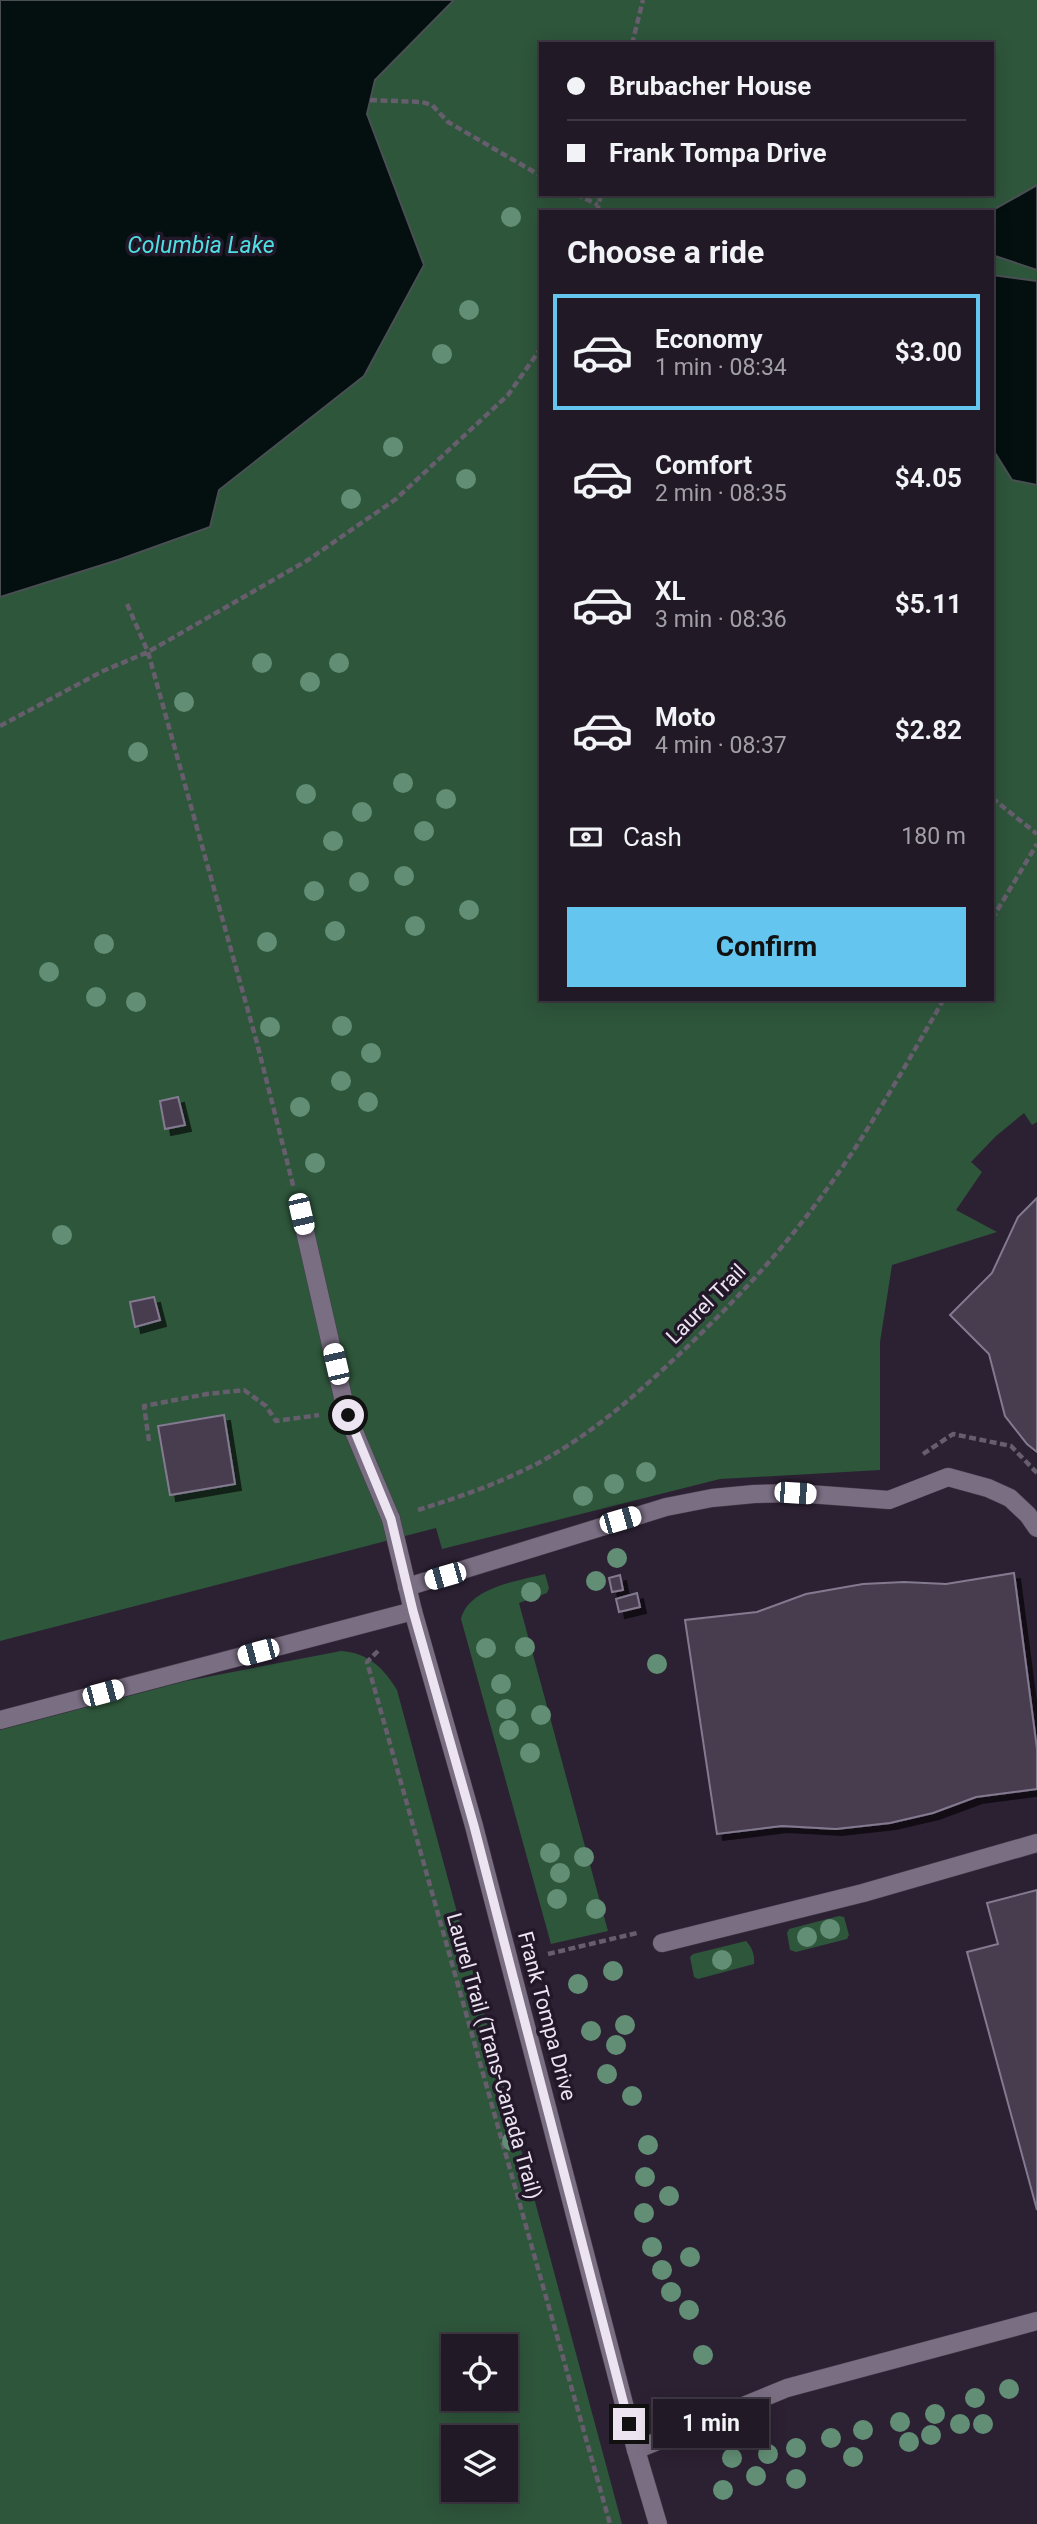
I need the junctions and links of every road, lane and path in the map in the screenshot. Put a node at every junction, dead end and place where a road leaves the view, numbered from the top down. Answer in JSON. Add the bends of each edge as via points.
{"nodes":[{"id":1,"x":643,"y":0,"type":"edge"},
{"id":2,"x":632,"y":42,"type":"edge"},
{"id":3,"x":370,"y":100,"type":"dead end"},
{"id":4,"x":539,"y":175,"type":"edge"},
{"id":5,"x":580,"y":196,"type":"edge"},
{"id":6,"x":600,"y":196,"type":"edge"},
{"id":7,"x":598,"y":205,"type":"junction"},
{"id":8,"x":597,"y":210,"type":"edge"},
{"id":9,"x":539,"y":351,"type":"edge"},
{"id":10,"x":127,"y":604,"type":"dead end"},
{"id":11,"x":148,"y":652,"type":"junction"},
{"id":12,"x":0,"y":726,"type":"edge"},
{"id":13,"x":994,"y":801,"type":"edge"},
{"id":14,"x":1037,"y":834,"type":"edge"},
{"id":15,"x":1037,"y":844,"type":"edge"},
{"id":16,"x":994,"y":916,"type":"edge"},
{"id":17,"x":943,"y":1001,"type":"edge"},
{"id":18,"x":301,"y":1214,"type":"joint"},
{"id":19,"x":348,"y":1415,"type":"junction"},
{"id":20,"x":149,"y":1441,"type":"dead end"},
{"id":21,"x":391,"y":1519,"type":"junction"},
{"id":22,"x":1037,"y":1528,"type":"edge"},
{"id":23,"x":407,"y":1587,"type":"junction"},
{"id":24,"x":413,"y":1611,"type":"junction"},
{"id":25,"x":0,"y":1720,"type":"edge"},
{"id":26,"x":1037,"y":1843,"type":"edge"},
{"id":27,"x":646,"y":1931,"type":"dead end"},
{"id":28,"x":662,"y":1942,"type":"dead end"},
{"id":29,"x":548,"y":1954,"type":"dead end"},
{"id":30,"x":1037,"y":2321,"type":"edge"},
{"id":31,"x":636,"y":2450,"type":"junction"},
{"id":32,"x":610,"y":2524,"type":"edge"},
{"id":33,"x":658,"y":2524,"type":"edge"}],
"edges":[{"from":1,"to":2,"type":"path"},
{"from":3,"to":4,"type":"path","via":[[432,105],[448,122]]},
{"from":5,"to":7,"type":"path"},
{"from":6,"to":7,"type":"path"},
{"from":7,"to":8,"type":"path"},
{"from":9,"to":11,"type":"path","via":[[508,395],[396,499],[308,560]]},
{"from":10,"to":11,"type":"path"},
{"from":11,"to":12,"type":"path"},
{"from":11,"to":18,"type":"path"},
{"from":13,"to":14,"type":"path"},
{"from":15,"to":16,"type":"path"},
{"from":17,"to":21,"type":"path","name":"Laurel Trail","via":[[824,1193],[745,1290],[680,1353],[594,1427],[534,1465],[472,1493]]},
{"from":18,"to":19,"type":"street","name":"Frank Tompa Drive"},
{"from":19,"to":20,"type":"path","via":[[276,1421],[266,1406],[244,1390],[207,1394],[144,1406]]},
{"from":19,"to":21,"type":"street","name":"Frank Tompa Drive"},
{"from":21,"to":23,"type":"street","name":"Frank Tompa Drive"},
{"from":22,"to":23,"type":"street","via":[[1010,1498],[948,1477],[889,1500],[754,1494],[666,1507]]},
{"from":23,"to":24,"type":"street","name":"Frank Tompa Drive"},
{"from":24,"to":25,"type":"street"},
{"from":24,"to":31,"type":"street","name":"Frank Tompa Drive","via":[[474,1826]]},
{"from":24,"to":32,"type":"path","name":"Laurel Trail (Trans-Canada Trail)","via":[[367,1662]]},
{"from":26,"to":28,"type":"street","via":[[863,1893]]},
{"from":27,"to":29,"type":"path"},
{"from":30,"to":31,"type":"street","via":[[787,2388]]},
{"from":31,"to":33,"type":"street","name":"Frank Tompa Drive"}]}
